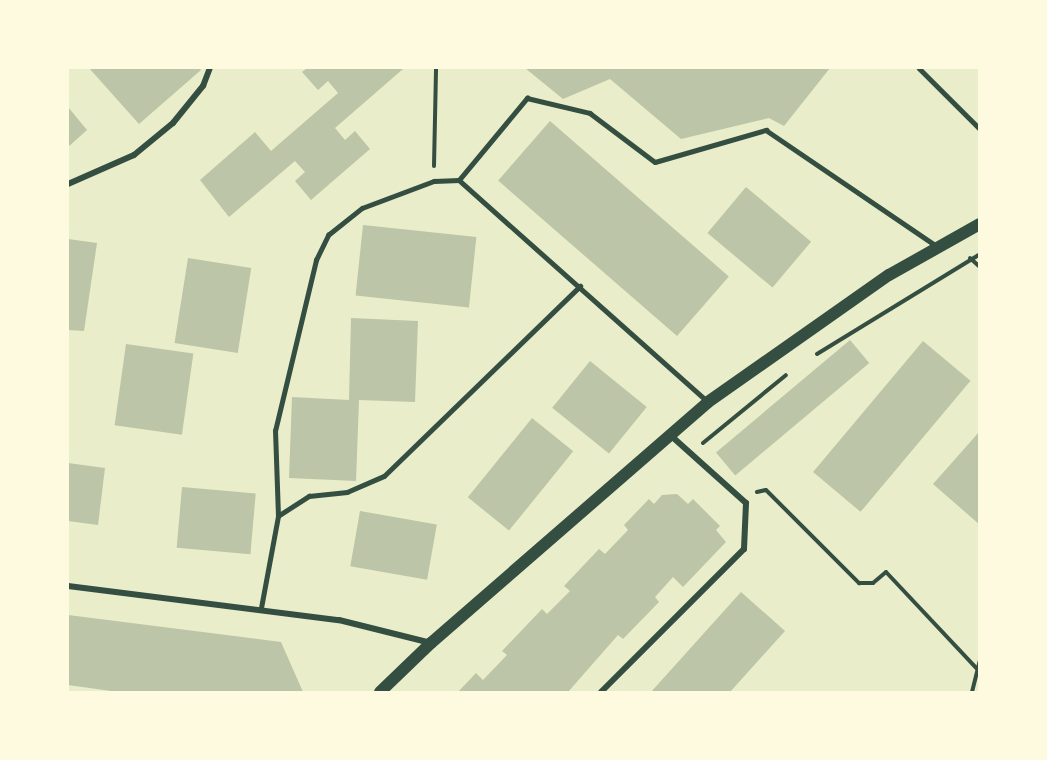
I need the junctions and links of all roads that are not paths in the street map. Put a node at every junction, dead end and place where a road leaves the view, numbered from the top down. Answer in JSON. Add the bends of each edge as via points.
{"nodes":[{"id":1,"x":210,"y":68,"type":"edge"},
{"id":2,"x":919,"y":68,"type":"edge"},
{"id":3,"x":980,"y":129,"type":"edge"},
{"id":4,"x":459,"y":180,"type":"junction"},
{"id":5,"x":68,"y":184,"type":"edge"},
{"id":6,"x":980,"y":224,"type":"edge"},
{"id":7,"x":937,"y":246,"type":"junction"},
{"id":8,"x":580,"y":286,"type":"junction"},
{"id":9,"x":708,"y":402,"type":"junction"},
{"id":10,"x":669,"y":434,"type":"junction"},
{"id":11,"x":278,"y":516,"type":"junction"},
{"id":12,"x":68,"y":586,"type":"edge"},
{"id":13,"x":261,"y":608,"type":"junction"},
{"id":14,"x":431,"y":643,"type":"junction"},
{"id":15,"x":380,"y":693,"type":"edge"},
{"id":16,"x":601,"y":693,"type":"edge"}],
"edges":[{"from":1,"to":5,"type":"street","via":[[203,86],[173,123],[134,155]]},
{"from":2,"to":3,"type":"lane"},
{"from":4,"to":7,"type":"lane","via":[[527,98],[590,113],[655,162],[766,130]]},
{"from":4,"to":8,"type":"lane"},
{"from":4,"to":11,"type":"lane","via":[[434,181],[362,208],[328,235],[320,252],[275,431]]},
{"from":6,"to":7,"type":"main road"},
{"from":7,"to":9,"type":"main road","via":[[779,349]]},
{"from":8,"to":9,"type":"lane"},
{"from":8,"to":11,"type":"lane","via":[[384,476],[347,492],[309,496]]},
{"from":9,"to":10,"type":"main road"},
{"from":10,"to":14,"type":"main road"},
{"from":10,"to":16,"type":"street","via":[[746,503],[744,549]]},
{"from":11,"to":13,"type":"lane"},
{"from":12,"to":13,"type":"street"},
{"from":13,"to":14,"type":"street","via":[[339,620]]},
{"from":14,"to":15,"type":"main road"}]}
